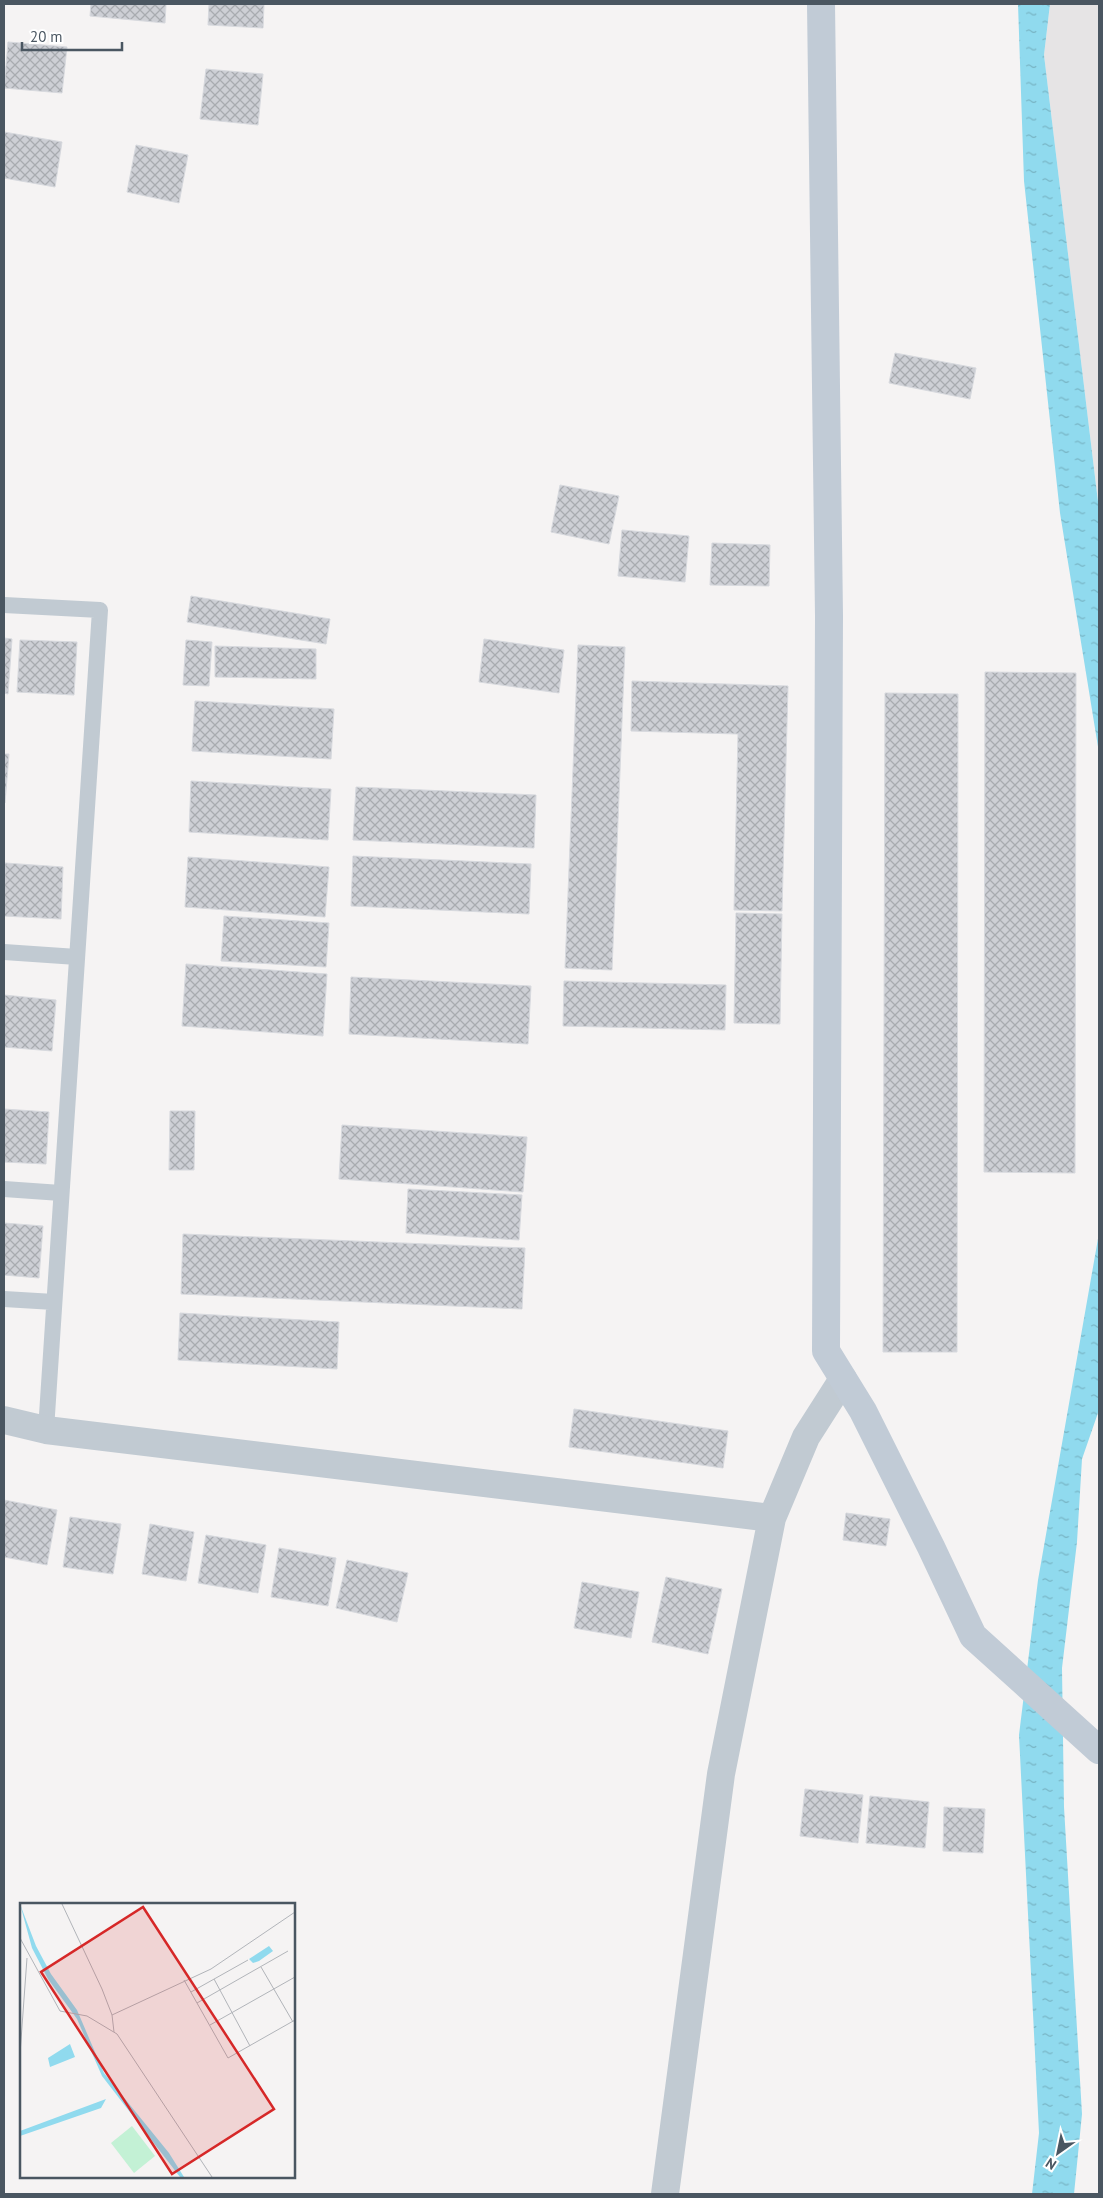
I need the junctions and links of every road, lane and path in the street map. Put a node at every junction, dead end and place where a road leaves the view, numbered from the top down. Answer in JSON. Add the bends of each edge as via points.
{"nodes":[{"id":1,"x":821,"y":4,"type":"edge"},
{"id":2,"x":4,"y":605,"type":"edge"},
{"id":3,"x":4,"y":952,"type":"edge"},
{"id":4,"x":77,"y":957,"type":"junction"},
{"id":5,"x":4,"y":1189,"type":"edge"},
{"id":6,"x":61,"y":1193,"type":"junction"},
{"id":7,"x":4,"y":1300,"type":"edge"},
{"id":8,"x":54,"y":1302,"type":"junction"},
{"id":9,"x":843,"y":1378,"type":"junction"},
{"id":10,"x":4,"y":1420,"type":"edge"},
{"id":11,"x":46,"y":1430,"type":"junction"},
{"id":12,"x":772,"y":1518,"type":"junction"},
{"id":13,"x":1099,"y":1750,"type":"edge"},
{"id":14,"x":664,"y":2194,"type":"edge"}],
"edges":[{"from":1,"to":9,"type":"street","via":[[829,616],[826,1351]]},
{"from":2,"to":4,"type":"lane","via":[[100,610]]},
{"from":3,"to":4,"type":"lane"},
{"from":4,"to":6,"type":"lane"},
{"from":5,"to":6,"type":"lane"},
{"from":6,"to":8,"type":"lane"},
{"from":7,"to":8,"type":"lane"},
{"from":8,"to":11,"type":"lane"},
{"from":9,"to":12,"type":"street","via":[[806,1437]]},
{"from":9,"to":13,"type":"street","via":[[876,1437],[972,1636]]},
{"from":10,"to":11,"type":"street"},
{"from":11,"to":12,"type":"street"},
{"from":12,"to":14,"type":"street","via":[[721,1774]]}]}
